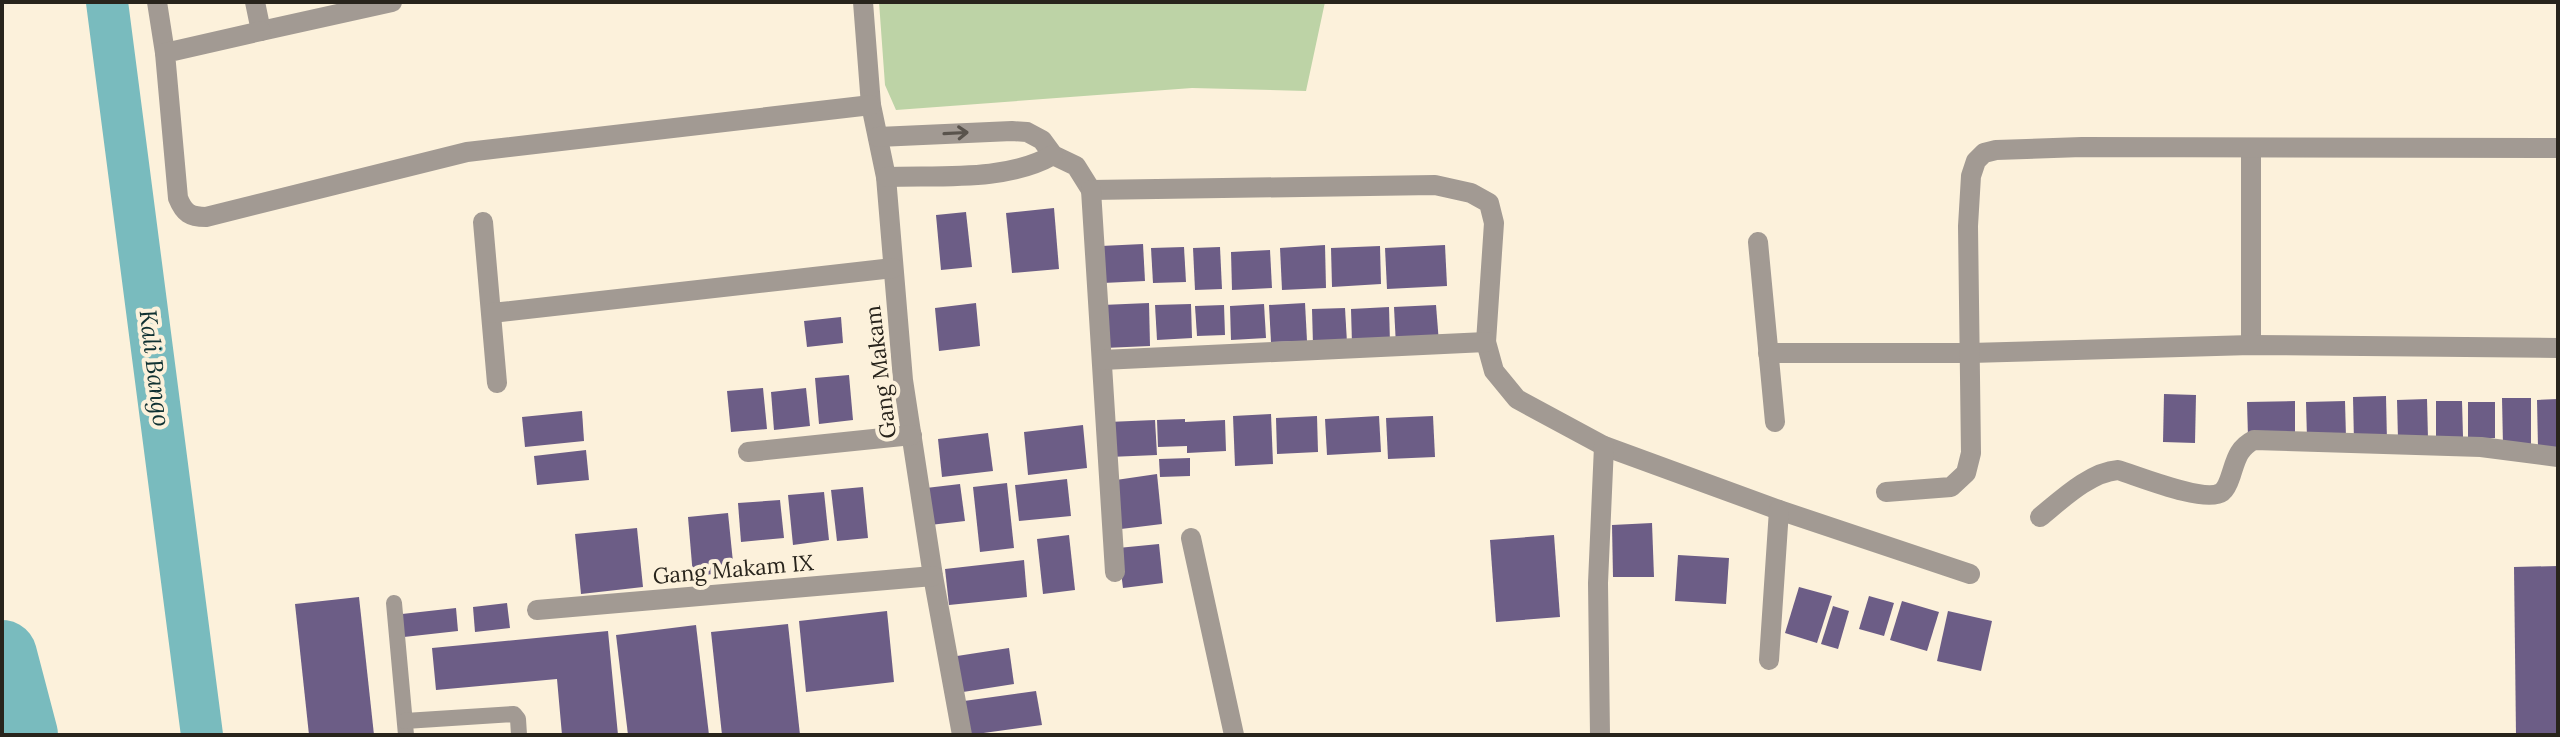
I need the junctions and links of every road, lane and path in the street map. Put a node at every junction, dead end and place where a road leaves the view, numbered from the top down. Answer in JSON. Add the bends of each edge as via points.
{"nodes":[{"id":1,"x":157,"y":2,"type":"edge"},
{"id":2,"x":255,"y":2,"type":"edge"},
{"id":3,"x":392,"y":2,"type":"edge"},
{"id":4,"x":863,"y":2,"type":"edge"},
{"id":5,"x":261,"y":31,"type":"junction"},
{"id":6,"x":165,"y":53,"type":"junction"},
{"id":7,"x":871,"y":105,"type":"junction"},
{"id":8,"x":878,"y":137,"type":"junction"},
{"id":9,"x":2251,"y":148,"type":"junction"},
{"id":10,"x":2558,"y":148,"type":"edge"},
{"id":11,"x":1053,"y":155,"type":"junction"},
{"id":12,"x":886,"y":177,"type":"junction"},
{"id":13,"x":1091,"y":190,"type":"junction"},
{"id":14,"x":483,"y":222,"type":"dead end"},
{"id":15,"x":1758,"y":242,"type":"dead end"},
{"id":16,"x":893,"y":268,"type":"junction"},
{"id":17,"x":492,"y":313,"type":"junction"},
{"id":18,"x":1486,"y":342,"type":"junction"},
{"id":19,"x":2251,"y":345,"type":"junction"},
{"id":20,"x":2558,"y":348,"type":"edge"},
{"id":21,"x":1768,"y":353,"type":"junction"},
{"id":22,"x":1970,"y":353,"type":"junction"},
{"id":23,"x":1102,"y":360,"type":"junction"},
{"id":24,"x":497,"y":383,"type":"dead end"},
{"id":25,"x":1775,"y":422,"type":"dead end"},
{"id":26,"x":912,"y":435,"type":"junction"},
{"id":27,"x":1604,"y":446,"type":"junction"},
{"id":28,"x":748,"y":452,"type":"dead end"},
{"id":29,"x":2558,"y":457,"type":"edge"},
{"id":30,"x":1886,"y":492,"type":"dead end"},
{"id":31,"x":1779,"y":510,"type":"junction"},
{"id":32,"x":2040,"y":517,"type":"dead end"},
{"id":33,"x":1191,"y":538,"type":"dead end"},
{"id":34,"x":1115,"y":572,"type":"dead end"},
{"id":35,"x":1970,"y":574,"type":"dead end"},
{"id":36,"x":933,"y":576,"type":"junction"},
{"id":37,"x":394,"y":603,"type":"dead end"},
{"id":38,"x":537,"y":610,"type":"dead end"},
{"id":39,"x":1769,"y":660,"type":"dead end"},
{"id":40,"x":406,"y":728,"type":"edge"},
{"id":41,"x":519,"y":735,"type":"edge"},
{"id":42,"x":962,"y":735,"type":"edge"},
{"id":43,"x":1234,"y":735,"type":"edge"},
{"id":44,"x":1600,"y":735,"type":"edge"}],
"edges":[{"from":1,"to":6,"type":"street"},
{"from":2,"to":5,"type":"street"},
{"from":3,"to":5,"type":"street"},
{"from":4,"to":7,"type":"street","name":"Gang Makam"},
{"from":5,"to":6,"type":"street"},
{"from":6,"to":7,"type":"street","via":[[178,198],[189,215],[197,217],[467,152]]},
{"from":7,"to":8,"type":"street","name":"Gang Makam"},
{"from":8,"to":11,"type":"street","one_way":true,"via":[[1027,132]]},
{"from":8,"to":12,"type":"street","name":"Gang Makam"},
{"from":9,"to":10,"type":"street"},
{"from":9,"to":19,"type":"street"},
{"from":9,"to":22,"type":"street","via":[[2082,147],[1984,153],[1976,161],[1970,189]]},
{"from":11,"to":12,"type":"street","via":[[1030,167],[999,173]]},
{"from":11,"to":13,"type":"street","via":[[1076,166]]},
{"from":12,"to":16,"type":"street","name":"Gang Makam"},
{"from":13,"to":18,"type":"street","via":[[1435,185],[1471,193],[1493,211]]},
{"from":13,"to":23,"type":"street"},
{"from":14,"to":17,"type":"street"},
{"from":15,"to":21,"type":"street"},
{"from":16,"to":17,"type":"street"},
{"from":16,"to":26,"type":"street","name":"Gang Makam"},
{"from":17,"to":24,"type":"street"},
{"from":18,"to":23,"type":"street"},
{"from":18,"to":27,"type":"street","via":[[1494,371],[1517,399]]},
{"from":19,"to":20,"type":"street"},
{"from":19,"to":22,"type":"street"},
{"from":21,"to":22,"type":"street"},
{"from":21,"to":25,"type":"street"},
{"from":22,"to":30,"type":"street","via":[[1971,453],[1966,473],[1951,487]]},
{"from":23,"to":34,"type":"street"},
{"from":26,"to":28,"type":"street"},
{"from":26,"to":36,"type":"street","name":"Gang Makam"},
{"from":27,"to":31,"type":"street"},
{"from":27,"to":44,"type":"street","via":[[1598,583]]},
{"from":29,"to":32,"type":"street","via":[[2481,447],[2254,440],[2241,448],[2222,493],[2197,495],[2118,470],[2092,479]]},
{"from":31,"to":35,"type":"street"},
{"from":31,"to":39,"type":"street"},
{"from":33,"to":43,"type":"street"},
{"from":36,"to":38,"type":"street","name":"Gang Makam IX"},
{"from":36,"to":42,"type":"street","name":"Gang Makam"},
{"from":37,"to":40,"type":"lane"},
{"from":40,"to":41,"type":"lane","via":[[514,714]]}]}
